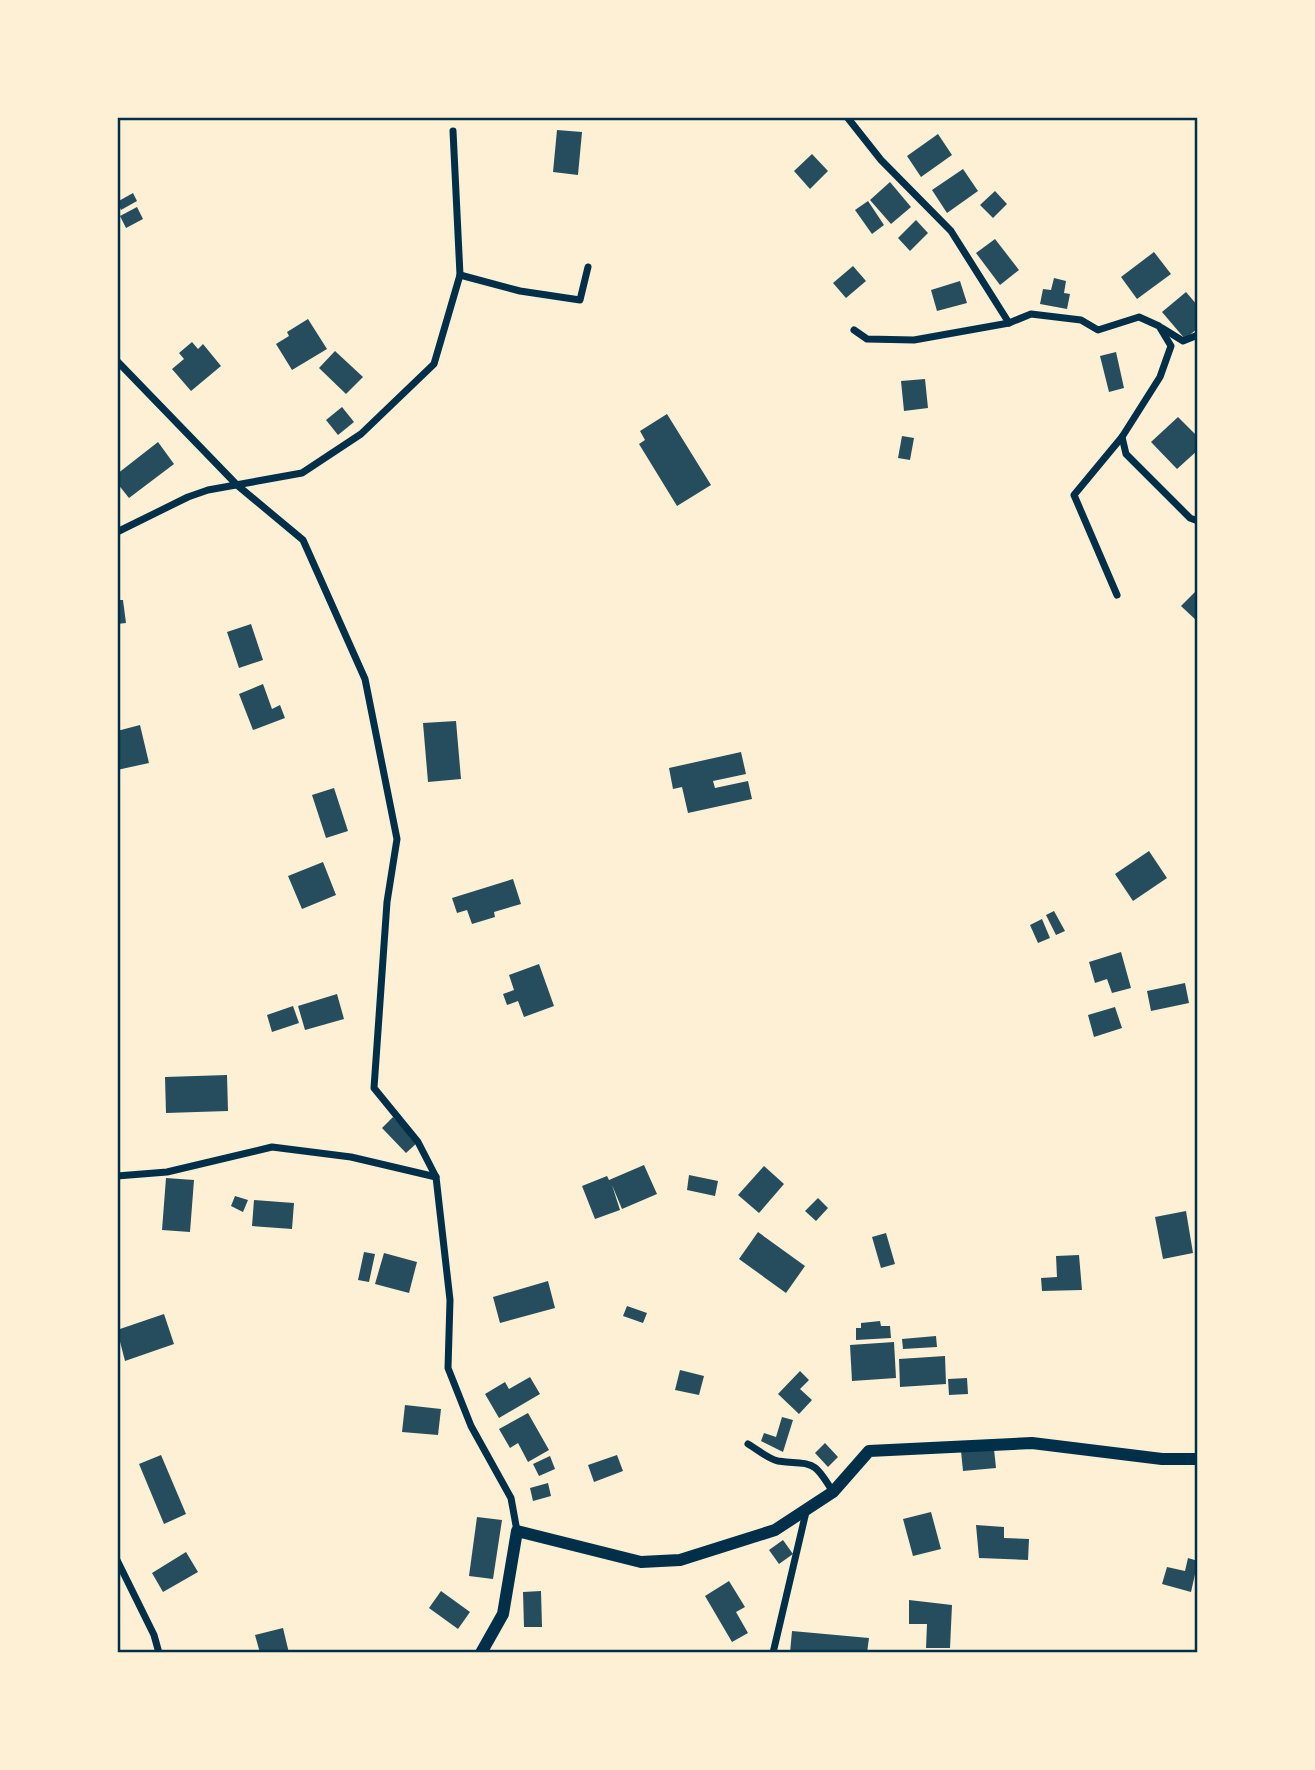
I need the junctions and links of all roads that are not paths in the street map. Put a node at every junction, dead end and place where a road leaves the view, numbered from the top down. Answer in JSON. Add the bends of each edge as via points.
{"nodes":[{"id":1,"x":847,"y":117,"type":"edge"},
{"id":2,"x":453,"y":131,"type":"dead end"},
{"id":3,"x":588,"y":267,"type":"dead end"},
{"id":4,"x":460,"y":275,"type":"junction"},
{"id":5,"x":1009,"y":323,"type":"junction"},
{"id":6,"x":1159,"y":326,"type":"junction"},
{"id":7,"x":854,"y":330,"type":"dead end"},
{"id":8,"x":1198,"y":335,"type":"edge"},
{"id":9,"x":117,"y":361,"type":"edge"},
{"id":10,"x":1122,"y":437,"type":"junction"},
{"id":11,"x":237,"y":485,"type":"junction"},
{"id":12,"x":1198,"y":521,"type":"edge"},
{"id":13,"x":117,"y":532,"type":"edge"},
{"id":14,"x":1116,"y":595,"type":"dead end"},
{"id":15,"x":117,"y":1176,"type":"edge"},
{"id":16,"x":436,"y":1178,"type":"junction"},
{"id":17,"x":748,"y":1444,"type":"dead end"},
{"id":18,"x":1198,"y":1459,"type":"edge"},
{"id":19,"x":834,"y":1492,"type":"junction"},
{"id":20,"x":806,"y":1512,"type":"junction"},
{"id":21,"x":517,"y":1531,"type":"junction"},
{"id":22,"x":117,"y":1560,"type":"edge"},
{"id":23,"x":159,"y":1653,"type":"edge"},
{"id":24,"x":481,"y":1653,"type":"edge"},
{"id":25,"x":773,"y":1653,"type":"edge"}],
"edges":[{"from":1,"to":5,"type":"street","via":[[881,160],[951,231]]},
{"from":2,"to":4,"type":"street"},
{"from":3,"to":4,"type":"street","via":[[580,300]]},
{"from":4,"to":11,"type":"street","via":[[434,364],[370,425],[302,473]]},
{"from":5,"to":6,"type":"street","via":[[1031,314],[1081,320],[1098,330],[1139,317]]},
{"from":5,"to":7,"type":"street","via":[[914,340],[867,339]]},
{"from":6,"to":8,"type":"street","via":[[1183,341]]},
{"from":6,"to":10,"type":"street","via":[[1171,346],[1160,377]]},
{"from":9,"to":11,"type":"street"},
{"from":10,"to":12,"type":"street","via":[[1126,454]]},
{"from":10,"to":14,"type":"street","via":[[1074,495]]},
{"from":11,"to":13,"type":"street","via":[[188,497]]},
{"from":11,"to":16,"type":"street","via":[[303,540],[365,679],[397,839],[387,902],[374,1088],[418,1142]]},
{"from":15,"to":16,"type":"street","via":[[167,1172],[271,1147],[351,1157]]},
{"from":16,"to":21,"type":"street","via":[[450,1300],[448,1368],[471,1426],[511,1498]]},
{"from":17,"to":19,"type":"street","via":[[775,1460],[810,1462]]},
{"from":18,"to":19,"type":"street","via":[[1032,1443],[869,1451]]},
{"from":19,"to":20,"type":"street"},
{"from":20,"to":21,"type":"street","via":[[775,1530],[680,1560],[641,1562]]},
{"from":20,"to":25,"type":"street"},
{"from":21,"to":24,"type":"street","via":[[502,1614]]},
{"from":22,"to":23,"type":"street"}]}
